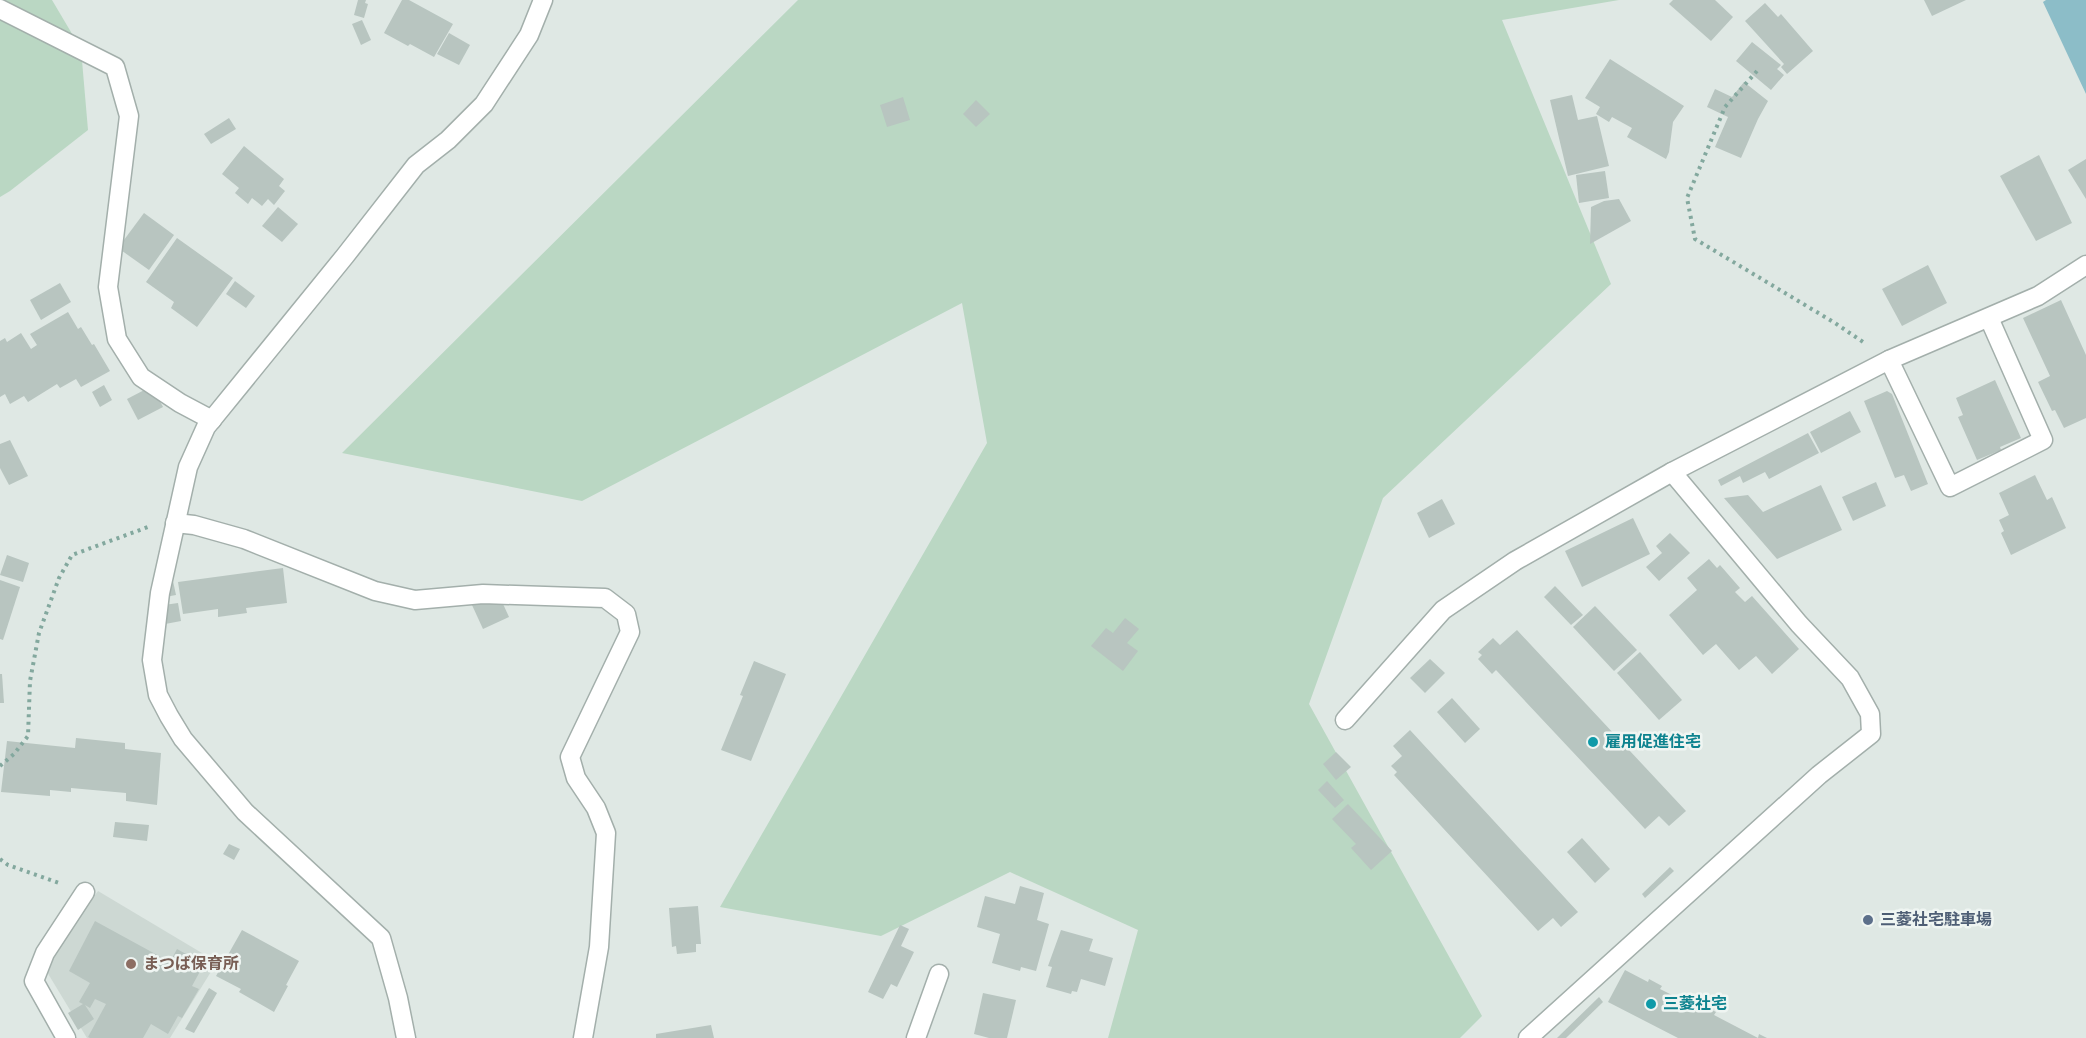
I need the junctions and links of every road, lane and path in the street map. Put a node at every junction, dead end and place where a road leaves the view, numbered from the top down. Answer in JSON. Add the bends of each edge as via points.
{"nodes":[{"id":1,"x":543,"y":0,"type":"edge"},
{"id":2,"x":0,"y":9,"type":"edge"},
{"id":3,"x":1757,"y":71,"type":"dead end"},
{"id":4,"x":2086,"y":265,"type":"edge"},
{"id":5,"x":1989,"y":318,"type":"junction"},
{"id":6,"x":1889,"y":360,"type":"junction"},
{"id":7,"x":212,"y":420,"type":"junction"},
{"id":8,"x":1672,"y":472,"type":"junction"},
{"id":9,"x":176,"y":520,"type":"junction"},
{"id":10,"x":1345,"y":720,"type":"dead end"},
{"id":11,"x":0,"y":766,"type":"edge"},
{"id":12,"x":0,"y":859,"type":"edge"},
{"id":13,"x":85,"y":892,"type":"joint"},
{"id":14,"x":939,"y":974,"type":"dead end"},
{"id":15,"x":66,"y":1038,"type":"edge"},
{"id":16,"x":406,"y":1038,"type":"edge"},
{"id":17,"x":583,"y":1038,"type":"edge"},
{"id":18,"x":916,"y":1038,"type":"edge"},
{"id":19,"x":1528,"y":1038,"type":"edge"}],
"edges":[{"from":1,"to":7,"type":"street","via":[[529,35],[484,104],[416,165]]},
{"from":2,"to":7,"type":"street","via":[[115,67],[129,116],[108,286],[117,339],[141,377]]},
{"from":3,"to":6,"type":"path","via":[[1725,107],[1687,198],[1695,239]]},
{"from":4,"to":5,"type":"street","via":[[2038,296]]},
{"from":5,"to":6,"type":"street"},
{"from":5,"to":6,"type":"street","via":[[2043,440],[1950,487]]},
{"from":6,"to":8,"type":"street"},
{"from":7,"to":9,"type":"street","via":[[188,466]]},
{"from":8,"to":10,"type":"street","via":[[1515,561],[1443,610]]},
{"from":8,"to":19,"type":"street","via":[[1798,624],[1850,678],[1870,714],[1871,734],[1819,775]]},
{"from":9,"to":11,"type":"path","via":[[72,555],[58,578],[39,633],[30,681],[28,736]]},
{"from":9,"to":16,"type":"street","via":[[160,593],[152,660],[158,695],[183,739],[245,812],[381,938]]},
{"from":9,"to":17,"type":"street","via":[[244,539],[375,591],[415,600],[483,594],[605,598],[626,614],[630,632],[570,757],[576,778],[596,808],[606,833],[598,947]]},
{"from":12,"to":13,"type":"path"},
{"from":13,"to":15,"type":"street","via":[[45,953],[34,981]]},
{"from":14,"to":18,"type":"street"}]}
